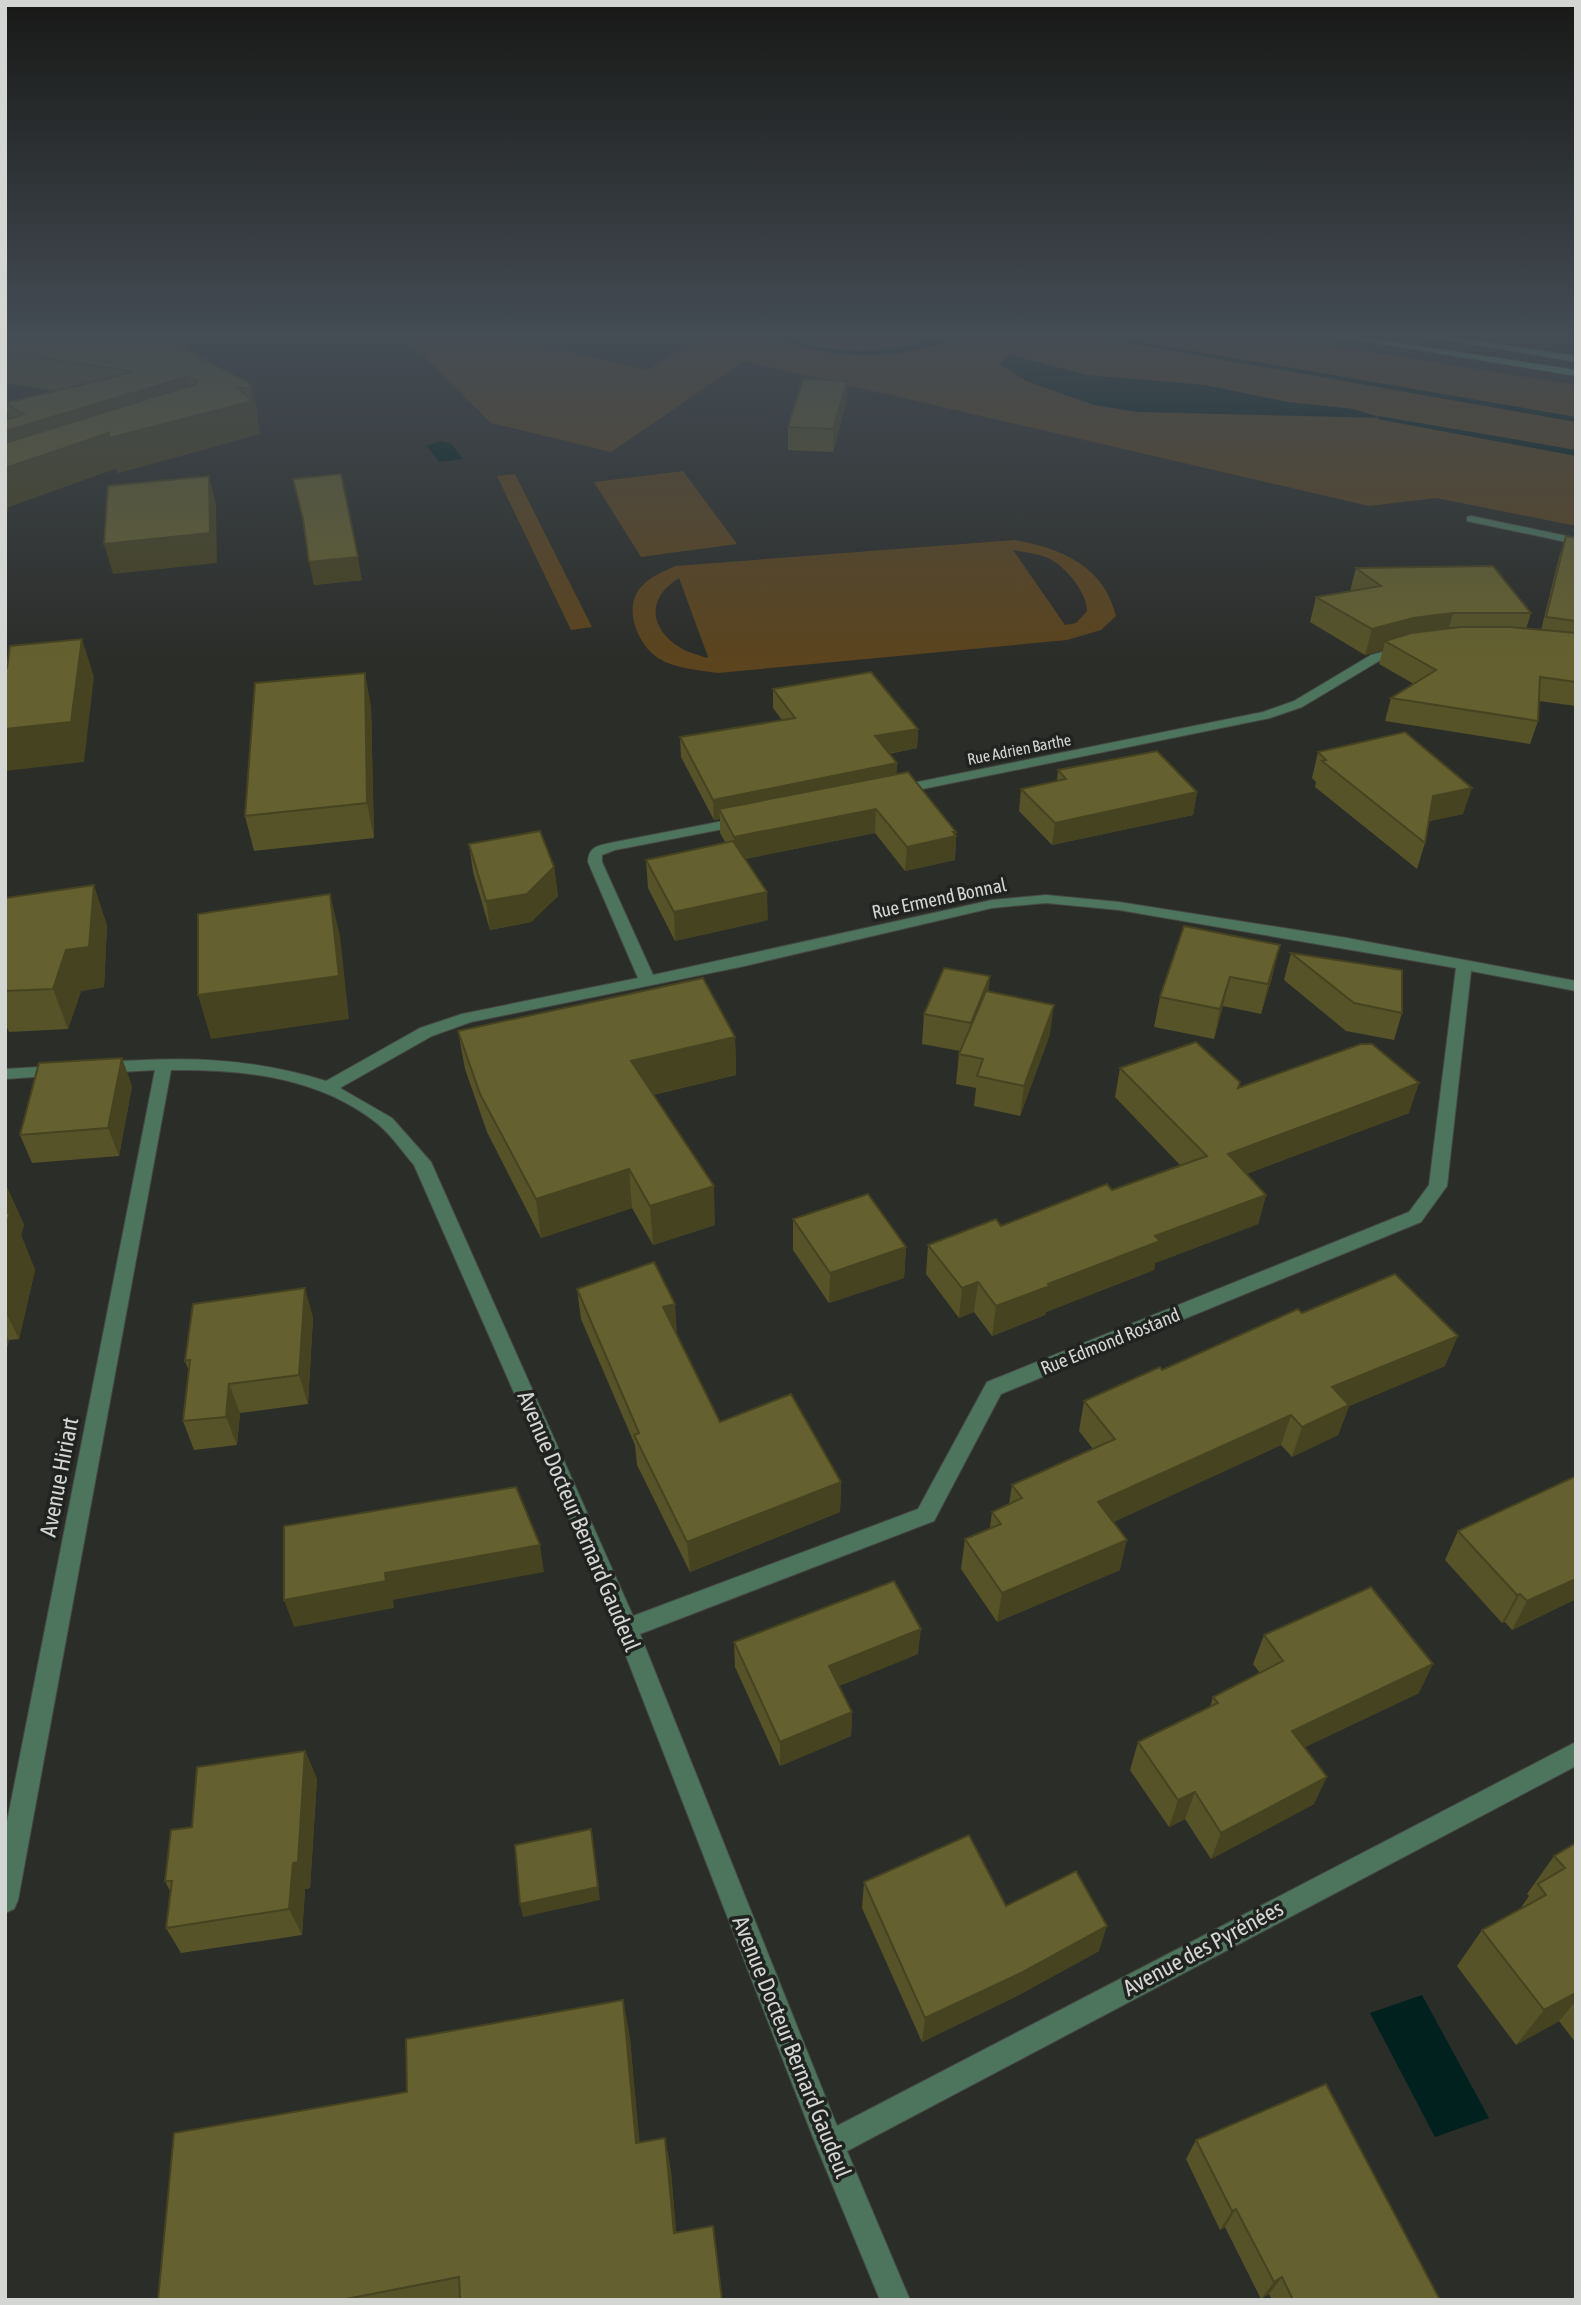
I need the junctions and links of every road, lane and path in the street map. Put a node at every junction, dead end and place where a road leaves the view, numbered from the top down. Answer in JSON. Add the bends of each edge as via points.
{"nodes":[{"id":1,"x":1471,"y":519,"type":"dead end"},
{"id":2,"x":1576,"y":541,"type":"edge"},
{"id":3,"x":1420,"y":648,"type":"edge"},
{"id":4,"x":883,"y":793,"type":"edge"},
{"id":5,"x":763,"y":817,"type":"edge"},
{"id":6,"x":1464,"y":965,"type":"junction"},
{"id":7,"x":647,"y":980,"type":"junction"},
{"id":8,"x":1576,"y":986,"type":"edge"},
{"id":9,"x":164,"y":1064,"type":"junction"},
{"id":10,"x":5,"y":1074,"type":"edge"},
{"id":11,"x":328,"y":1087,"type":"junction"},
{"id":12,"x":626,"y":1629,"type":"junction"},
{"id":13,"x":1576,"y":1753,"type":"edge"},
{"id":14,"x":5,"y":1900,"type":"edge"},
{"id":15,"x":830,"y":2145,"type":"junction"},
{"id":16,"x":895,"y":2300,"type":"edge"}],
"edges":[{"from":1,"to":2,"type":"street"},
{"from":3,"to":4,"type":"street","name":"Rue Adrien Barthe","via":[[1376,658],[1298,704],[1266,715]]},
{"from":5,"to":7,"type":"street","via":[[615,846],[595,855],[594,862]]},
{"from":6,"to":7,"type":"street","name":"Rue Ermend Bonnal","via":[[1119,906],[1046,899],[992,904]]},
{"from":6,"to":8,"type":"street","name":"Rue Ermend Bonnal"},
{"from":6,"to":12,"type":"street","name":"Rue Edmond Rostand","via":[[1438,1186],[1415,1217],[994,1388],[926,1515]]},
{"from":7,"to":11,"type":"street","name":"Rue Ermend Bonnal","via":[[468,1018],[426,1032]]},
{"from":9,"to":10,"type":"street","name":"Avenue Docteur Bernard Gaudeul"},
{"from":9,"to":11,"type":"street","name":"Avenue Docteur Bernard Gaudeul","via":[[234,1064],[284,1072]]},
{"from":9,"to":14,"type":"street","name":"Avenue Hiriart"},
{"from":11,"to":12,"type":"street","name":"Avenue Docteur Bernard Gaudeul","via":[[385,1122],[422,1162]]},
{"from":12,"to":15,"type":"street","name":"Avenue Docteur Bernard Gaudeul"},
{"from":13,"to":15,"type":"street","name":"Avenue des Pyrénées"},
{"from":15,"to":16,"type":"street","name":"Avenue Docteur Bernard Gaudeul"}]}
